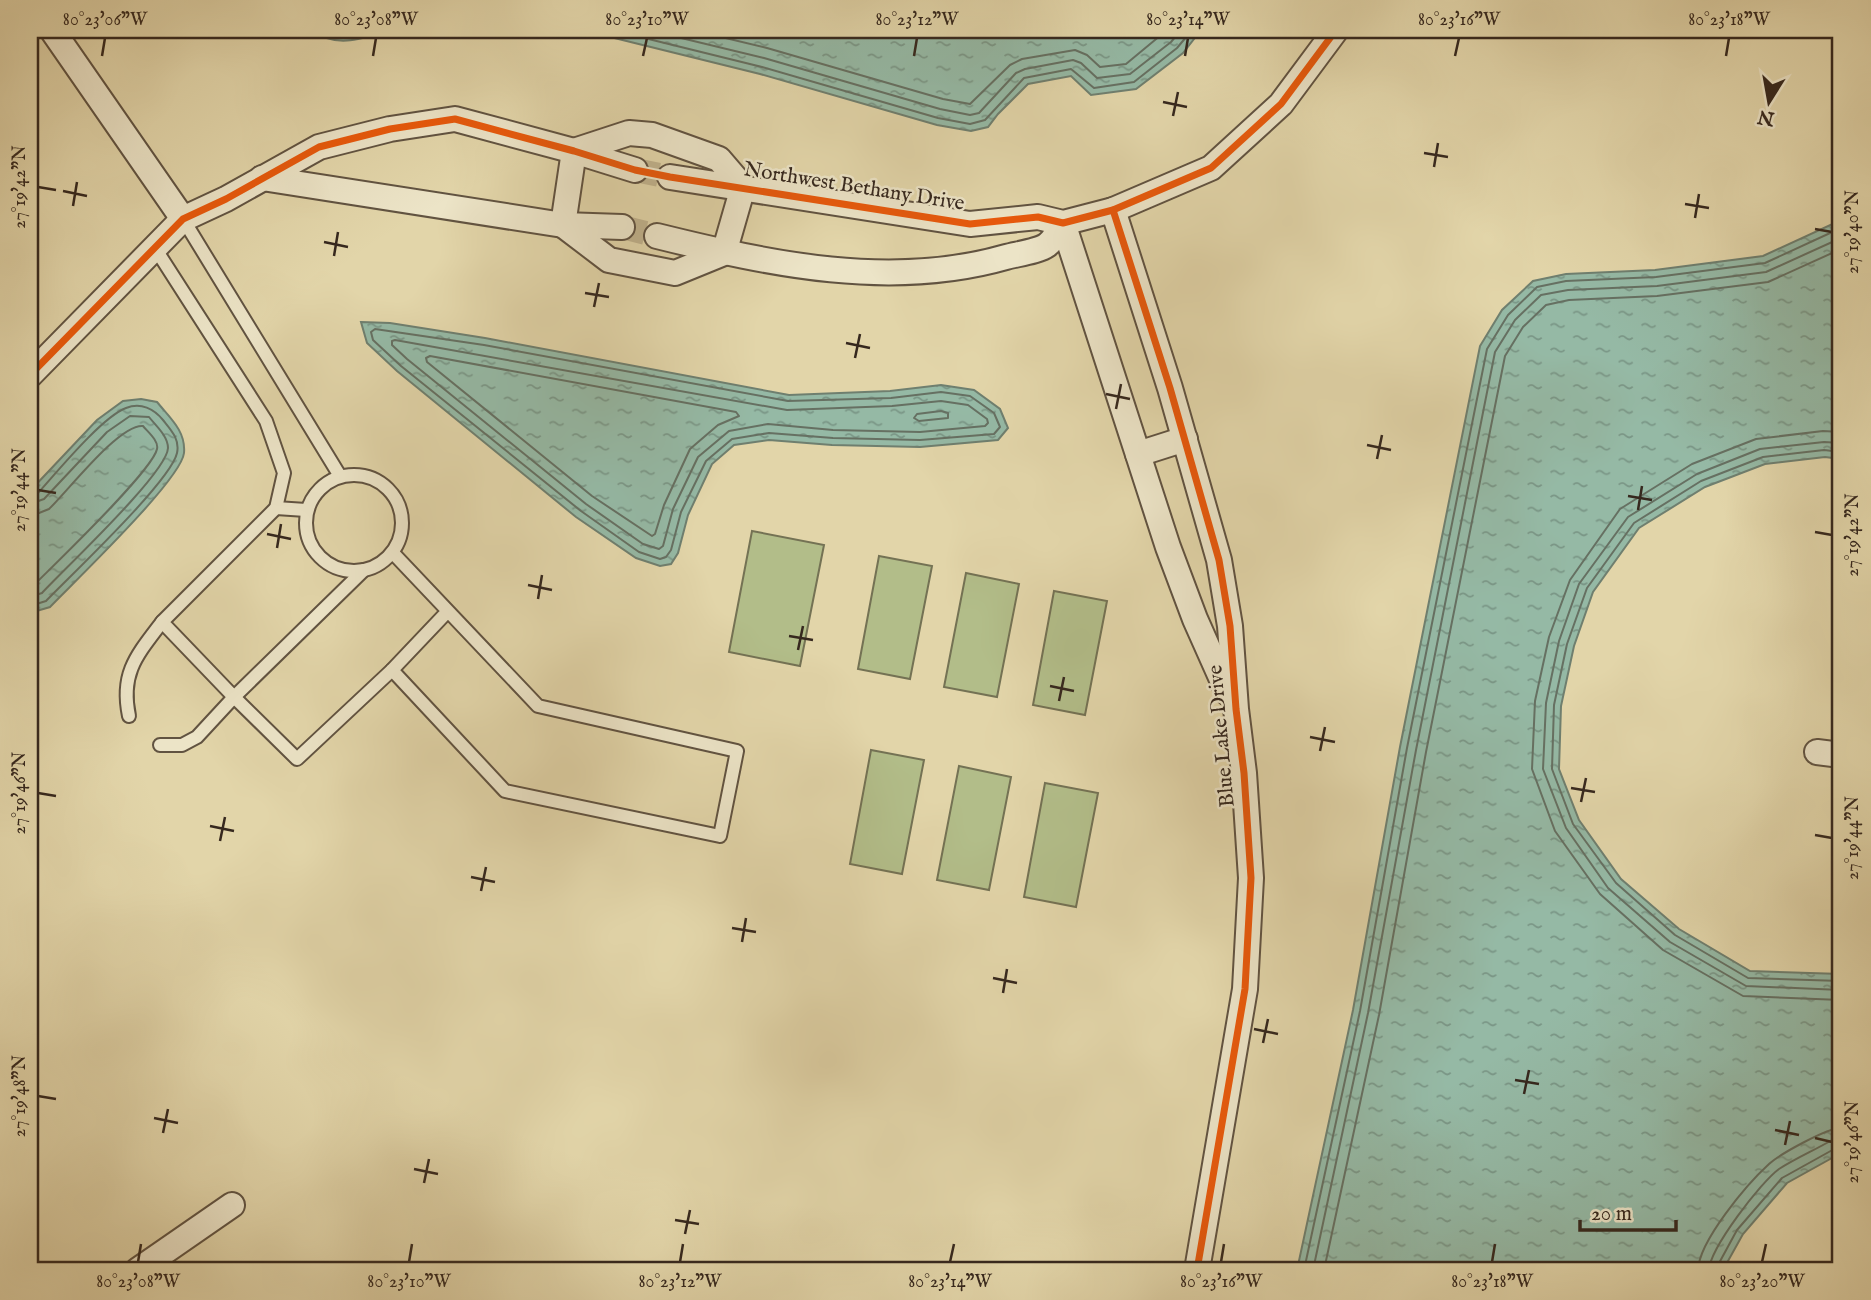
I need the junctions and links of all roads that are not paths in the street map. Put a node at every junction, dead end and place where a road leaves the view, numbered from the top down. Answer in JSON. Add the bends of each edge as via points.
{"nodes":[{"id":1,"x":52,"y":30,"type":"edge"},
{"id":2,"x":1336,"y":30,"type":"edge"},
{"id":3,"x":574,"y":151,"type":"junction"},
{"id":4,"x":635,"y":170,"type":"tunnel mouth"},
{"id":5,"x":670,"y":177,"type":"tunnel mouth"},
{"id":6,"x":262,"y":178,"type":"junction"},
{"id":7,"x":743,"y":187,"type":"junction"},
{"id":8,"x":1113,"y":210,"type":"junction"},
{"id":9,"x":183,"y":219,"type":"junction"},
{"id":10,"x":1063,"y":223,"type":"junction"},
{"id":11,"x":563,"y":225,"type":"junction"},
{"id":12,"x":622,"y":227,"type":"tunnel mouth"},
{"id":13,"x":657,"y":236,"type":"tunnel mouth"},
{"id":14,"x":155,"y":248,"type":"junction"},
{"id":15,"x":724,"y":253,"type":"junction"},
{"id":16,"x":30,"y":375,"type":"edge"},
{"id":17,"x":1185,"y":439,"type":"junction"},
{"id":18,"x":1138,"y":454,"type":"junction"},
{"id":19,"x":340,"y":476,"type":"junction"},
{"id":20,"x":276,"y":508,"type":"junction"},
{"id":21,"x":306,"y":510,"type":"junction"},
{"id":22,"x":393,"y":553,"type":"junction"},
{"id":23,"x":364,"y":570,"type":"junction"},
{"id":24,"x":448,"y":611,"type":"junction"},
{"id":25,"x":162,"y":622,"type":"junction"},
{"id":26,"x":392,"y":670,"type":"junction"},
{"id":27,"x":234,"y":697,"type":"junction"},
{"id":28,"x":1236,"y":709,"type":"junction"},
{"id":29,"x":130,"y":716,"type":"dead end"},
{"id":30,"x":160,"y":745,"type":"dead end"},
{"id":31,"x":232,"y":1205,"type":"dead end"},
{"id":32,"x":138,"y":1270,"type":"edge"},
{"id":33,"x":1196,"y":1270,"type":"edge"}],
"edges":[{"from":1,"to":9,"type":"street"},
{"from":2,"to":8,"type":"street","name":"Northwest Bethany Drive","via":[[1281,104],[1211,168]]},
{"from":3,"to":4,"type":"street"},
{"from":3,"to":6,"type":"street","via":[[455,120],[390,129],[319,147]]},
{"from":3,"to":7,"type":"street","name":"Northwest Bethany Drive","via":[[629,133],[652,135],[719,159]]},
{"from":3,"to":11,"type":"street"},
{"from":5,"to":7,"type":"street","name":"Northwest Bethany Drive"},
{"from":6,"to":9,"type":"street"},
{"from":6,"to":11,"type":"street"},
{"from":7,"to":10,"type":"street","name":"Northwest Bethany Drive","via":[[970,224],[1038,217]]},
{"from":7,"to":15,"type":"street","name":"Northwest Bethany Drive"},
{"from":8,"to":10,"type":"street","name":"Northwest Bethany Drive"},
{"from":8,"to":17,"type":"street","name":"Blue Lake Drive"},
{"from":9,"to":14,"type":"street"},
{"from":9,"to":19,"type":"lane"},
{"from":10,"to":15,"type":"street","via":[[1048,245],[932,272],[863,274]]},
{"from":10,"to":18,"type":"street","name":"Blue Lake Drive"},
{"from":11,"to":12,"type":"street"},
{"from":11,"to":15,"type":"street","via":[[609,260],[676,273]]},
{"from":13,"to":15,"type":"street"},
{"from":14,"to":16,"type":"street"},
{"from":14,"to":20,"type":"lane","via":[[266,421],[284,473]]},
{"from":17,"to":18,"type":"street"},
{"from":17,"to":28,"type":"street","name":"Blue Lake Drive","via":[[1219,560]]},
{"from":18,"to":28,"type":"street","name":"Blue Lake Drive","via":[[1195,619]]},
{"from":19,"to":21,"type":"lane","via":[[325,483]]},
{"from":19,"to":22,"type":"lane","via":[[370,477],[394,495],[402,524]]},
{"from":20,"to":21,"type":"lane"},
{"from":20,"to":25,"type":"lane"},
{"from":21,"to":23,"type":"lane","via":[[309,542],[318,556],[348,571]]},
{"from":22,"to":23,"type":"lane"},
{"from":22,"to":24,"type":"lane"},
{"from":23,"to":27,"type":"lane"},
{"from":24,"to":26,"type":"lane"},
{"from":24,"to":26,"type":"lane","via":[[538,706],[737,751],[720,836],[505,791]]},
{"from":25,"to":27,"type":"lane"},
{"from":25,"to":29,"type":"lane","via":[[140,650],[127,678]]},
{"from":26,"to":27,"type":"lane","via":[[297,760]]},
{"from":27,"to":30,"type":"lane","via":[[197,737],[182,745]]},
{"from":28,"to":33,"type":"street","name":"Blue Lake Drive","via":[[1251,878],[1245,989]]},
{"from":31,"to":32,"type":"street"}]}
